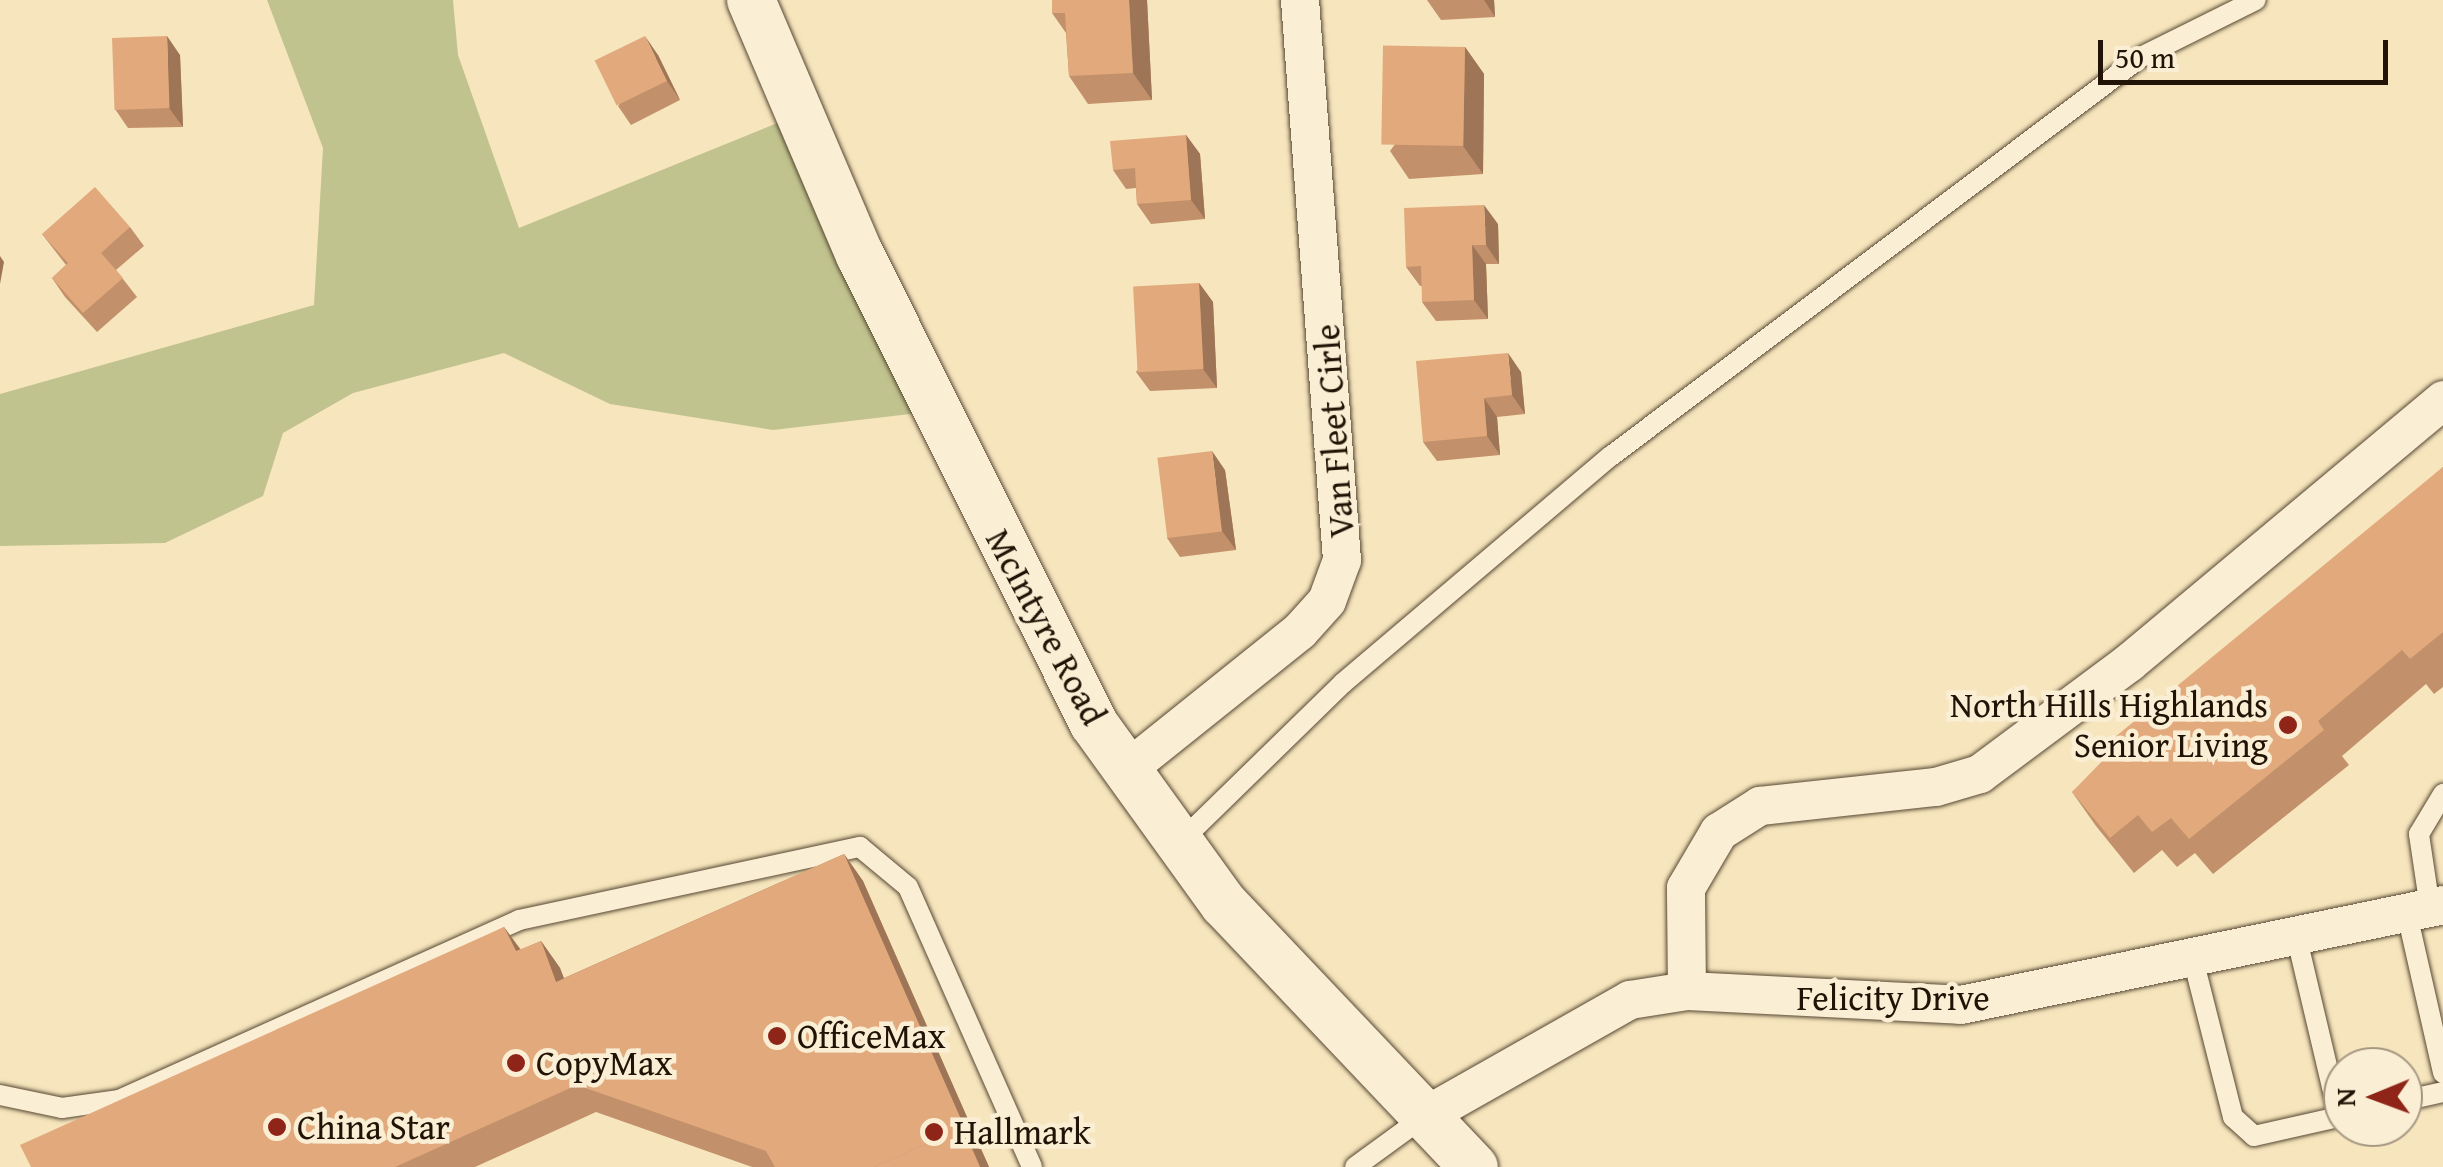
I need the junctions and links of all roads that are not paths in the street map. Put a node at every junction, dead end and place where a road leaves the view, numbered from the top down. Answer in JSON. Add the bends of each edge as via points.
{"nodes":[{"id":1,"x":751,"y":0,"type":"edge"},
{"id":2,"x":1300,"y":0,"type":"edge"},
{"id":3,"x":2256,"y":0,"type":"edge"},
{"id":4,"x":2443,"y":400,"type":"edge"},
{"id":5,"x":1129,"y":768,"type":"junction"},
{"id":6,"x":2443,"y":794,"type":"edge"},
{"id":7,"x":1178,"y":844,"type":"junction"},
{"id":8,"x":2427,"y":909,"type":"edge"},
{"id":9,"x":2297,"y":939,"type":"junction"},
{"id":10,"x":2194,"y":962,"type":"junction"},
{"id":11,"x":1688,"y":991,"type":"junction"},
{"id":12,"x":2324,"y":1047,"type":"edge"},
{"id":13,"x":2443,"y":1073,"type":"edge"},
{"id":14,"x":0,"y":1094,"type":"edge"},
{"id":15,"x":1425,"y":1116,"type":"junction"},
{"id":16,"x":2323,"y":1120,"type":"edge"},
{"id":17,"x":1032,"y":1167,"type":"edge"},
{"id":18,"x":1355,"y":1167,"type":"edge"},
{"id":19,"x":1474,"y":1167,"type":"edge"}],
"edges":[{"from":1,"to":5,"type":"street","name":"McIntyre Road","via":[[860,254],[1034,610]]},
{"from":2,"to":5,"type":"street","name":"Van Fleet Cirle","via":[[1342,560],[1327,600],[1300,631]]},
{"from":3,"to":7,"type":"lane","via":[[2140,57],[1610,456],[1344,683]]},
{"from":4,"to":11,"type":"street","via":[[2129,663],[1980,774],[1936,787],[1760,806],[1719,832],[1686,888]]},
{"from":5,"to":7,"type":"street","name":"McIntyre Road"},
{"from":6,"to":8,"type":"lane","via":[[2419,834]]},
{"from":7,"to":15,"type":"street","name":"McIntyre Road","via":[[1275,963]]},
{"from":8,"to":9,"type":"street","name":"Felicity Drive"},
{"from":8,"to":13,"type":"lane"},
{"from":9,"to":10,"type":"street","name":"Felicity Drive"},
{"from":9,"to":12,"type":"lane"},
{"from":10,"to":11,"type":"street","name":"Felicity Drive","via":[[1961,1005]]},
{"from":10,"to":16,"type":"lane","via":[[2233,1116],[2254,1136]]},
{"from":11,"to":15,"type":"street","name":"Felicity Drive","via":[[1630,1000]]},
{"from":14,"to":17,"type":"lane","via":[[62,1108],[118,1100],[519,920],[860,847],[908,887]]},
{"from":15,"to":18,"type":"lane"},
{"from":15,"to":19,"type":"street","name":"McIntyre Road"}]}
